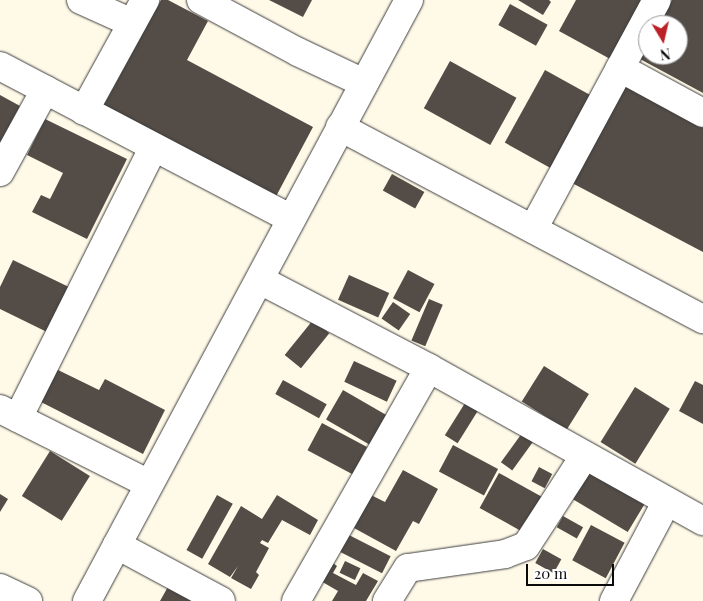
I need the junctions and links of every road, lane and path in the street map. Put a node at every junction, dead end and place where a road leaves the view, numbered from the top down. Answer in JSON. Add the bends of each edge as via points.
{"nodes":[{"id":1,"x":81,"y":0,"type":"edge"},
{"id":2,"x":409,"y":0,"type":"edge"},
{"id":3,"x":657,"y":0,"type":"edge"},
{"id":4,"x":217,"y":3,"type":"edge"},
{"id":5,"x":138,"y":11,"type":"edge"},
{"id":6,"x":0,"y":66,"type":"edge"},
{"id":7,"x":620,"y":68,"type":"junction"},
{"id":8,"x":364,"y":83,"type":"junction"},
{"id":9,"x":45,"y":90,"type":"junction"},
{"id":10,"x":84,"y":111,"type":"junction"},
{"id":11,"x":703,"y":112,"type":"edge"},
{"id":12,"x":340,"y":127,"type":"junction"},
{"id":13,"x":154,"y":147,"type":"junction"},
{"id":14,"x":0,"y":172,"type":"edge"},
{"id":15,"x":291,"y":219,"type":"junction"},
{"id":16,"x":533,"y":229,"type":"junction"},
{"id":17,"x":260,"y":280,"type":"junction"},
{"id":18,"x":703,"y":319,"type":"edge"},
{"id":19,"x":428,"y":368,"type":"junction"},
{"id":20,"x":9,"y":413,"type":"edge"},
{"id":21,"x":584,"y":455,"type":"junction"},
{"id":22,"x":150,"y":484,"type":"junction"},
{"id":23,"x":667,"y":501,"type":"junction"},
{"id":24,"x":703,"y":522,"type":"edge"},
{"id":25,"x":117,"y":546,"type":"junction"},
{"id":26,"x":0,"y":588,"type":"edge"},
{"id":27,"x":28,"y":601,"type":"edge"},
{"id":28,"x":87,"y":601,"type":"edge"},
{"id":29,"x":221,"y":601,"type":"edge"},
{"id":30,"x":296,"y":601,"type":"edge"},
{"id":31,"x":387,"y":601,"type":"edge"},
{"id":32,"x":614,"y":601,"type":"edge"}],
"edges":[{"from":1,"to":5,"type":"street"},
{"from":2,"to":8,"type":"street"},
{"from":3,"to":7,"type":"street"},
{"from":4,"to":8,"type":"street","via":[[298,52]]},
{"from":5,"to":10,"type":"street"},
{"from":6,"to":9,"type":"street"},
{"from":7,"to":11,"type":"street"},
{"from":7,"to":16,"type":"street"},
{"from":8,"to":12,"type":"street"},
{"from":9,"to":10,"type":"street"},
{"from":9,"to":14,"type":"street"},
{"from":10,"to":13,"type":"street"},
{"from":12,"to":15,"type":"street"},
{"from":12,"to":16,"type":"street"},
{"from":13,"to":15,"type":"street"},
{"from":13,"to":20,"type":"street"},
{"from":15,"to":17,"type":"street"},
{"from":16,"to":18,"type":"street"},
{"from":17,"to":19,"type":"street"},
{"from":17,"to":22,"type":"street"},
{"from":19,"to":21,"type":"street"},
{"from":19,"to":30,"type":"street"},
{"from":20,"to":22,"type":"street"},
{"from":21,"to":23,"type":"street"},
{"from":21,"to":31,"type":"street","via":[[526,546],[505,554],[408,568]]},
{"from":22,"to":25,"type":"street"},
{"from":23,"to":24,"type":"street"},
{"from":23,"to":32,"type":"street"},
{"from":25,"to":28,"type":"street"},
{"from":25,"to":29,"type":"street"},
{"from":26,"to":27,"type":"street"}]}
